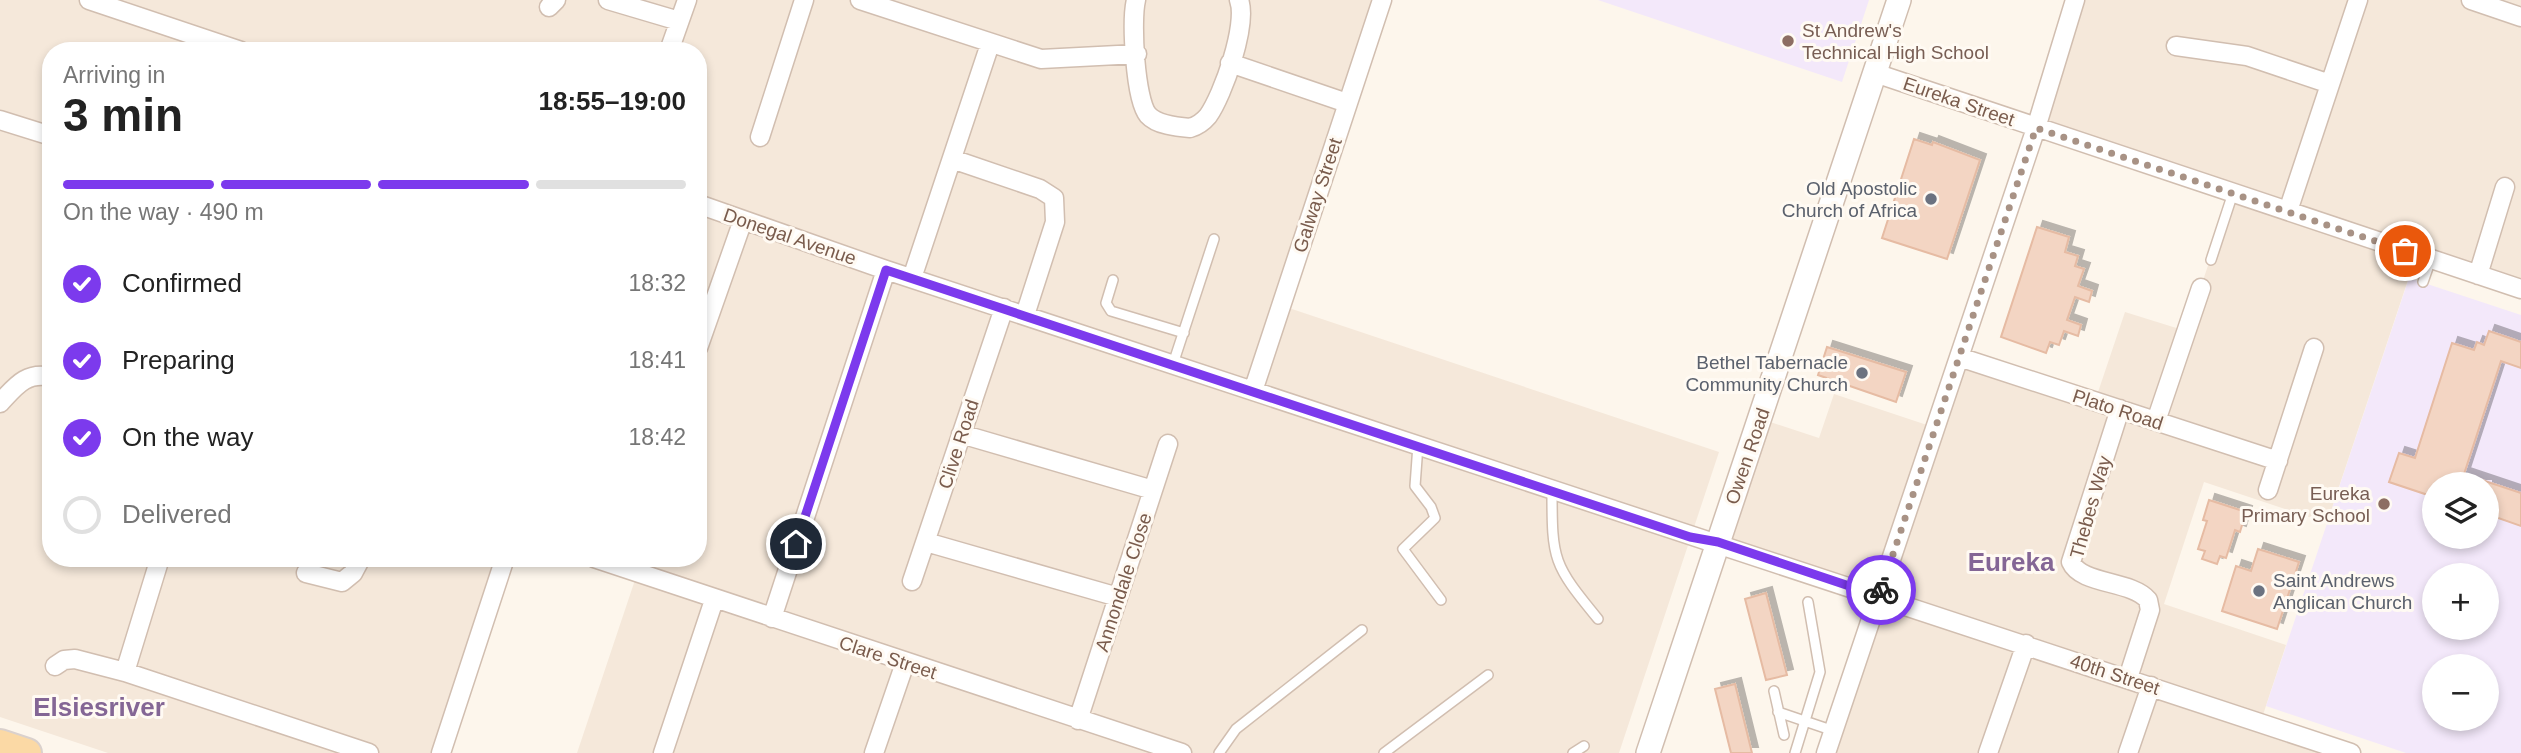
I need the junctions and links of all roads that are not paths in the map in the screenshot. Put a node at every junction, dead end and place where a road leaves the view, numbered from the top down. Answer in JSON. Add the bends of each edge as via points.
{"nodes":[{"id":1,"x":89,"y":0,"type":"edge"},
{"id":2,"x":608,"y":0,"type":"edge"},
{"id":3,"x":687,"y":0,"type":"edge"},
{"id":4,"x":804,"y":0,"type":"edge"},
{"id":5,"x":860,"y":0,"type":"edge"},
{"id":6,"x":1136,"y":0,"type":"edge"},
{"id":7,"x":1239,"y":0,"type":"edge"},
{"id":8,"x":1382,"y":0,"type":"edge"},
{"id":9,"x":1899,"y":0,"type":"edge"},
{"id":10,"x":2075,"y":0,"type":"edge"},
{"id":11,"x":2358,"y":0,"type":"edge"},
{"id":12,"x":2470,"y":0,"type":"edge"},
{"id":13,"x":142,"y":8,"type":"edge"},
{"id":14,"x":2521,"y":17,"type":"edge"},
{"id":15,"x":679,"y":21,"type":"junction"},
{"id":16,"x":219,"y":42,"type":"edge"},
{"id":17,"x":672,"y":42,"type":"edge"},
{"id":18,"x":990,"y":44,"type":"junction"},
{"id":19,"x":2176,"y":46,"type":"dead end"},
{"id":20,"x":1137,"y":54,"type":"junction"},
{"id":21,"x":1230,"y":63,"type":"junction"},
{"id":22,"x":1875,"y":73,"type":"junction"},
{"id":23,"x":2330,"y":84,"type":"junction"},
{"id":24,"x":1347,"y":103,"type":"junction"},
{"id":25,"x":0,"y":120,"type":"edge"},
{"id":26,"x":2036,"y":128,"type":"junction"},
{"id":27,"x":42,"y":133,"type":"edge"},
{"id":28,"x":760,"y":137,"type":"dead end"},
{"id":29,"x":952,"y":159,"type":"junction"},
{"id":30,"x":2505,"y":187,"type":"dead end"},
{"id":31,"x":2233,"y":193,"type":"junction"},
{"id":32,"x":707,"y":207,"type":"edge"},
{"id":33,"x":2288,"y":211,"type":"junction"},
{"id":34,"x":743,"y":220,"type":"junction"},
{"id":35,"x":1214,"y":239,"type":"dead end"},
{"id":36,"x":2431,"y":259,"type":"junction"},
{"id":37,"x":2211,"y":260,"type":"dead end"},
{"id":38,"x":886,"y":270,"type":"junction"},
{"id":39,"x":2478,"y":275,"type":"junction"},
{"id":40,"x":912,"y":278,"type":"junction"},
{"id":41,"x":1113,"y":280,"type":"dead end"},
{"id":42,"x":2423,"y":282,"type":"dead end"},
{"id":43,"x":2201,"y":288,"type":"dead end"},
{"id":44,"x":2521,"y":289,"type":"edge"},
{"id":45,"x":1004,"y":308,"type":"junction"},
{"id":46,"x":1025,"y":315,"type":"junction"},
{"id":47,"x":707,"y":322,"type":"edge"},
{"id":48,"x":1184,"y":333,"type":"junction"},
{"id":49,"x":2314,"y":348,"type":"dead end"},
{"id":50,"x":1959,"y":356,"type":"junction"},
{"id":51,"x":1173,"y":364,"type":"junction"},
{"id":52,"x":42,"y":376,"type":"edge"},
{"id":53,"x":1253,"y":391,"type":"junction"},
{"id":54,"x":0,"y":403,"type":"edge"},
{"id":55,"x":2120,"y":409,"type":"junction"},
{"id":56,"x":2156,"y":421,"type":"junction"},
{"id":57,"x":961,"y":434,"type":"junction"},
{"id":58,"x":1168,"y":444,"type":"dead end"},
{"id":59,"x":1418,"y":445,"type":"junction"},
{"id":60,"x":2278,"y":461,"type":"junction"},
{"id":61,"x":1153,"y":490,"type":"junction"},
{"id":62,"x":1552,"y":490,"type":"junction"},
{"id":63,"x":2268,"y":490,"type":"dead end"},
{"id":64,"x":926,"y":542,"type":"junction"},
{"id":65,"x":1718,"y":542,"type":"junction"},
{"id":66,"x":155,"y":567,"type":"edge"},
{"id":67,"x":356,"y":567,"type":"edge"},
{"id":68,"x":502,"y":567,"type":"edge"},
{"id":69,"x":637,"y":567,"type":"edge"},
{"id":70,"x":306,"y":573,"type":"dead end"},
{"id":71,"x":912,"y":581,"type":"dead end"},
{"id":72,"x":1879,"y":596,"type":"junction"},
{"id":73,"x":1118,"y":597,"type":"junction"},
{"id":74,"x":715,"y":600,"type":"junction"},
{"id":75,"x":1441,"y":600,"type":"dead end"},
{"id":76,"x":1808,"y":602,"type":"dead end"},
{"id":77,"x":772,"y":618,"type":"junction"},
{"id":78,"x":1598,"y":619,"type":"dead end"},
{"id":79,"x":1362,"y":631,"type":"dead end"},
{"id":80,"x":2026,"y":644,"type":"junction"},
{"id":81,"x":905,"y":663,"type":"junction"},
{"id":82,"x":55,"y":666,"type":"dead end"},
{"id":83,"x":125,"y":672,"type":"junction"},
{"id":84,"x":1488,"y":675,"type":"dead end"},
{"id":85,"x":2128,"y":678,"type":"junction"},
{"id":86,"x":2151,"y":686,"type":"junction"},
{"id":87,"x":1774,"y":691,"type":"dead end"},
{"id":88,"x":1779,"y":712,"type":"junction"},
{"id":89,"x":1078,"y":720,"type":"junction"},
{"id":90,"x":1806,"y":721,"type":"junction"},
{"id":91,"x":1833,"y":730,"type":"junction"},
{"id":92,"x":1784,"y":735,"type":"dead end"},
{"id":93,"x":0,"y":744,"type":"edge"},
{"id":94,"x":1584,"y":746,"type":"dead end"},
{"id":95,"x":1147,"y":748,"type":"edge"},
{"id":96,"x":27,"y":753,"type":"edge"},
{"id":97,"x":369,"y":753,"type":"edge"},
{"id":98,"x":441,"y":753,"type":"edge"},
{"id":99,"x":663,"y":753,"type":"edge"},
{"id":100,"x":874,"y":753,"type":"edge"},
{"id":101,"x":1182,"y":753,"type":"edge"},
{"id":102,"x":1219,"y":753,"type":"edge"},
{"id":103,"x":1384,"y":753,"type":"edge"},
{"id":104,"x":1573,"y":753,"type":"edge"},
{"id":105,"x":1648,"y":753,"type":"edge"},
{"id":106,"x":1795,"y":753,"type":"edge"},
{"id":107,"x":1826,"y":753,"type":"edge"},
{"id":108,"x":1988,"y":753,"type":"edge"},
{"id":109,"x":2128,"y":753,"type":"edge"},
{"id":110,"x":2351,"y":753,"type":"edge"}],
"edges":[{"from":1,"to":13,"type":"street"},
{"from":2,"to":15,"type":"street"},
{"from":3,"to":15,"type":"street"},
{"from":4,"to":28,"type":"street"},
{"from":5,"to":18,"type":"street"},
{"from":6,"to":20,"type":"street"},
{"from":7,"to":21,"type":"street","via":[[1242,21]]},
{"from":8,"to":24,"type":"street","name":"Galway Street"},
{"from":9,"to":22,"type":"street","name":"Owen Road"},
{"from":10,"to":26,"type":"street"},
{"from":11,"to":23,"type":"street"},
{"from":12,"to":14,"type":"street"},
{"from":13,"to":16,"type":"street"},
{"from":15,"to":17,"type":"street"},
{"from":18,"to":20,"type":"street","via":[[1050,61]]},
{"from":18,"to":29,"type":"street"},
{"from":19,"to":23,"type":"street","via":[[2247,55]]},
{"from":20,"to":21,"type":"street","via":[[1146,112],[1155,121],[1183,128],[1206,118]]},
{"from":21,"to":24,"type":"street"},
{"from":22,"to":26,"type":"street","name":"Eureka Street"},
{"from":22,"to":65,"type":"street","name":"Owen Road"},
{"from":23,"to":33,"type":"street"},
{"from":24,"to":53,"type":"street","name":"Galway Street"},
{"from":25,"to":27,"type":"street"},
{"from":26,"to":31,"type":"street","name":"Eureka Street"},
{"from":26,"to":50,"type":"street"},
{"from":29,"to":40,"type":"street"},
{"from":29,"to":46,"type":"street","via":[[1054,198],[1055,222]]},
{"from":30,"to":39,"type":"street"},
{"from":31,"to":33,"type":"street","name":"Eureka Street"},
{"from":31,"to":37,"type":"lane"},
{"from":32,"to":34,"type":"street","name":"Donegal Avenue"},
{"from":33,"to":36,"type":"street","name":"Eureka Street"},
{"from":34,"to":38,"type":"street","name":"Donegal Avenue"},
{"from":34,"to":47,"type":"street"},
{"from":35,"to":48,"type":"lane"},
{"from":36,"to":39,"type":"street","name":"Eureka Street"},
{"from":36,"to":42,"type":"lane"},
{"from":38,"to":40,"type":"street","name":"Donegal Avenue"},
{"from":38,"to":77,"type":"street"},
{"from":39,"to":44,"type":"street","name":"Eureka Street"},
{"from":40,"to":45,"type":"street","name":"Donegal Avenue"},
{"from":41,"to":48,"type":"lane","via":[[1106,303],[1111,311]]},
{"from":43,"to":56,"type":"street"},
{"from":45,"to":46,"type":"street","name":"Donegal Avenue"},
{"from":45,"to":57,"type":"street","name":"Clive Road"},
{"from":46,"to":51,"type":"street","name":"Donegal Avenue"},
{"from":48,"to":51,"type":"lane"},
{"from":49,"to":60,"type":"street"},
{"from":50,"to":55,"type":"street","name":"Plato Road"},
{"from":50,"to":72,"type":"street"},
{"from":51,"to":53,"type":"street","name":"Donegal Avenue"},
{"from":52,"to":54,"type":"street","via":[[25,378]]},
{"from":53,"to":59,"type":"street","name":"Donegal Avenue"},
{"from":55,"to":56,"type":"street","name":"Plato Road"},
{"from":55,"to":85,"type":"street","name":"Thebes Way","via":[[2071,562],[2078,572],[2148,600],[2150,610]]},
{"from":56,"to":60,"type":"street","name":"Plato Road"},
{"from":57,"to":61,"type":"street"},
{"from":57,"to":64,"type":"street","name":"Clive Road"},
{"from":58,"to":61,"type":"street","name":"Annondale Close"},
{"from":59,"to":62,"type":"street","name":"Donegal Avenue"},
{"from":59,"to":75,"type":"lane","via":[[1413,479],[1435,518],[1403,549]]},
{"from":60,"to":63,"type":"street"},
{"from":61,"to":73,"type":"street","name":"Annondale Close"},
{"from":62,"to":65,"type":"street","name":"Donegal Avenue","via":[[1690,537]]},
{"from":62,"to":78,"type":"lane","via":[[1556,558]]},
{"from":64,"to":71,"type":"street","name":"Clive Road"},
{"from":64,"to":73,"type":"street"},
{"from":65,"to":72,"type":"street","name":"Donegal Avenue"},
{"from":65,"to":105,"type":"street","name":"Owen Road"},
{"from":66,"to":83,"type":"street"},
{"from":67,"to":70,"type":"street","via":[[342,582]]},
{"from":68,"to":98,"type":"street"},
{"from":69,"to":74,"type":"street","name":"Clare Street"},
{"from":72,"to":80,"type":"street","name":"40th Street"},
{"from":72,"to":91,"type":"street"},
{"from":73,"to":89,"type":"street","name":"Annondale Close"},
{"from":74,"to":77,"type":"street","name":"Clare Street"},
{"from":74,"to":99,"type":"street"},
{"from":76,"to":90,"type":"lane","via":[[1820,671]]},
{"from":77,"to":81,"type":"street","name":"Clare Street"},
{"from":79,"to":102,"type":"lane","via":[[1236,729]]},
{"from":80,"to":85,"type":"street","name":"40th Street"},
{"from":80,"to":108,"type":"street"},
{"from":81,"to":89,"type":"street","name":"Clare Street"},
{"from":81,"to":100,"type":"street"},
{"from":82,"to":83,"type":"street","via":[[75,659]]},
{"from":83,"to":97,"type":"street"},
{"from":84,"to":103,"type":"lane"},
{"from":85,"to":86,"type":"street","name":"40th Street"},
{"from":86,"to":109,"type":"street"},
{"from":86,"to":110,"type":"street","name":"40th Street"},
{"from":87,"to":88,"type":"lane"},
{"from":88,"to":90,"type":"lane"},
{"from":88,"to":92,"type":"lane"},
{"from":89,"to":95,"type":"street","name":"Clare Street"},
{"from":90,"to":91,"type":"lane"},
{"from":90,"to":106,"type":"lane"},
{"from":91,"to":107,"type":"street"},
{"from":93,"to":96,"type":"main road"},
{"from":94,"to":104,"type":"lane"},
{"from":95,"to":101,"type":"street","name":"Clare Street"}]}
